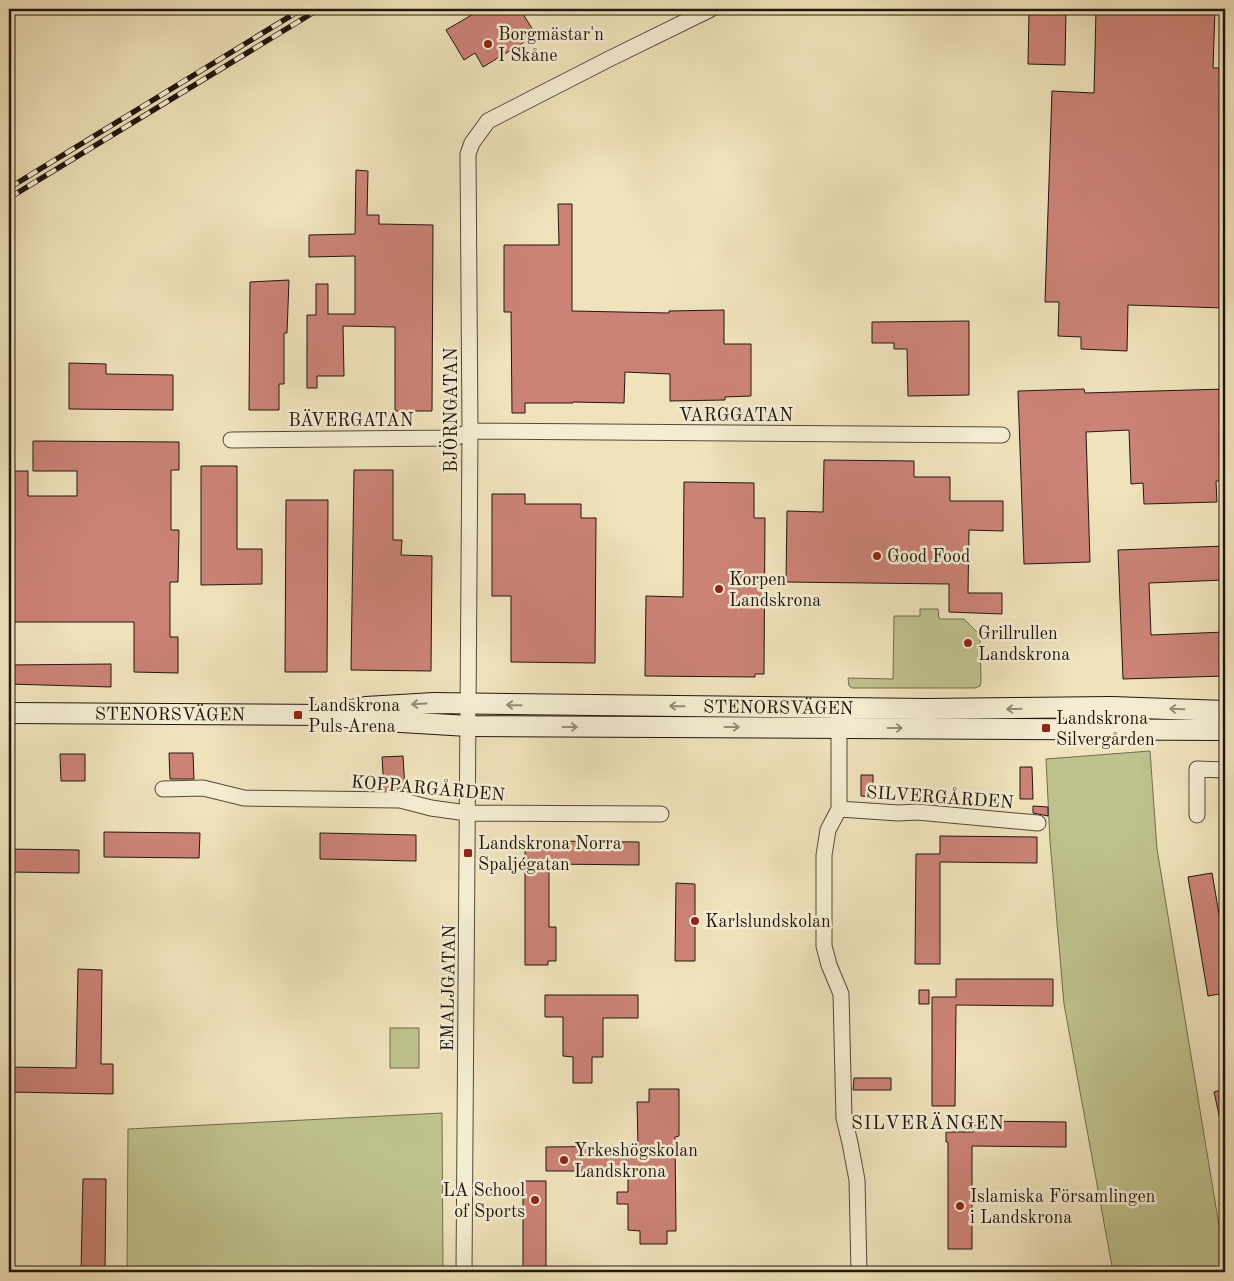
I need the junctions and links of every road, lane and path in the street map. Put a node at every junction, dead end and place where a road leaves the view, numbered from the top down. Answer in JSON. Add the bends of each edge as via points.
{"nodes":[{"id":1,"x":711,"y":9,"type":"edge"},
{"id":2,"x":470,"y":431,"type":"junction"},
{"id":3,"x":1002,"y":435,"type":"dead end"},
{"id":4,"x":231,"y":440,"type":"dead end"},
{"id":5,"x":468,"y":704,"type":"junction"},
{"id":6,"x":1225,"y":711,"type":"edge"},
{"id":7,"x":9,"y":713,"type":"edge"},
{"id":8,"x":332,"y":715,"type":"junction"},
{"id":9,"x":839,"y":718,"type":"junction"},
{"id":10,"x":468,"y":726,"type":"junction"},
{"id":11,"x":1225,"y":730,"type":"edge"},
{"id":12,"x":1225,"y":770,"type":"edge"},
{"id":13,"x":163,"y":789,"type":"dead end"},
{"id":14,"x":839,"y":809,"type":"junction"},
{"id":15,"x":467,"y":813,"type":"junction"},
{"id":16,"x":661,"y":814,"type":"dead end"},
{"id":17,"x":1197,"y":816,"type":"dead end"},
{"id":18,"x":1038,"y":823,"type":"dead end"},
{"id":19,"x":464,"y":1272,"type":"edge"},
{"id":20,"x":859,"y":1272,"type":"edge"}],
"edges":[{"from":1,"to":2,"type":"street","name":"BJÖRNGATAN","via":[[488,121],[472,143],[468,154]]},
{"from":2,"to":3,"type":"street","name":"VARGGATAN"},
{"from":2,"to":4,"type":"street","name":"BÄVERGATAN","via":[[455,438]]},
{"from":2,"to":5,"type":"street","name":"BJÖRNGATAN"},
{"from":5,"to":8,"type":"street","name":"STENORSVÄGEN","one_way":true,"via":[[366,707]]},
{"from":9,"to":5,"type":"street","name":"STENORSVÄGEN","one_way":true},
{"from":5,"to":10,"type":"street","name":"EMALJGATAN"},
{"from":6,"to":9,"type":"street","name":"STENORSVÄGEN","one_way":true,"via":[[1112,707],[989,709]]},
{"from":7,"to":8,"type":"street","name":"STENORSVÄGEN"},
{"from":8,"to":10,"type":"street","name":"STENORSVÄGEN"},
{"from":10,"to":9,"type":"street","name":"STENORSVÄGEN","one_way":true},
{"from":9,"to":11,"type":"street","name":"STENORSVÄGEN","one_way":true},
{"from":9,"to":14,"type":"street"},
{"from":10,"to":15,"type":"street","name":"EMALJGATAN"},
{"from":12,"to":17,"type":"street","via":[[1197,769]]},
{"from":13,"to":15,"type":"street","name":"KOPPARGÅRDEN","via":[[203,788],[244,798],[400,800]]},
{"from":14,"to":18,"type":"street","name":"SILVERGÅRDEN"},
{"from":14,"to":20,"type":"street","via":[[828,830],[824,855],[824,946],[841,994],[844,1118],[857,1180]]},
{"from":15,"to":16,"type":"street","name":"KOPPARGÅRDEN"},
{"from":15,"to":19,"type":"street","name":"EMALJGATAN"}]}
